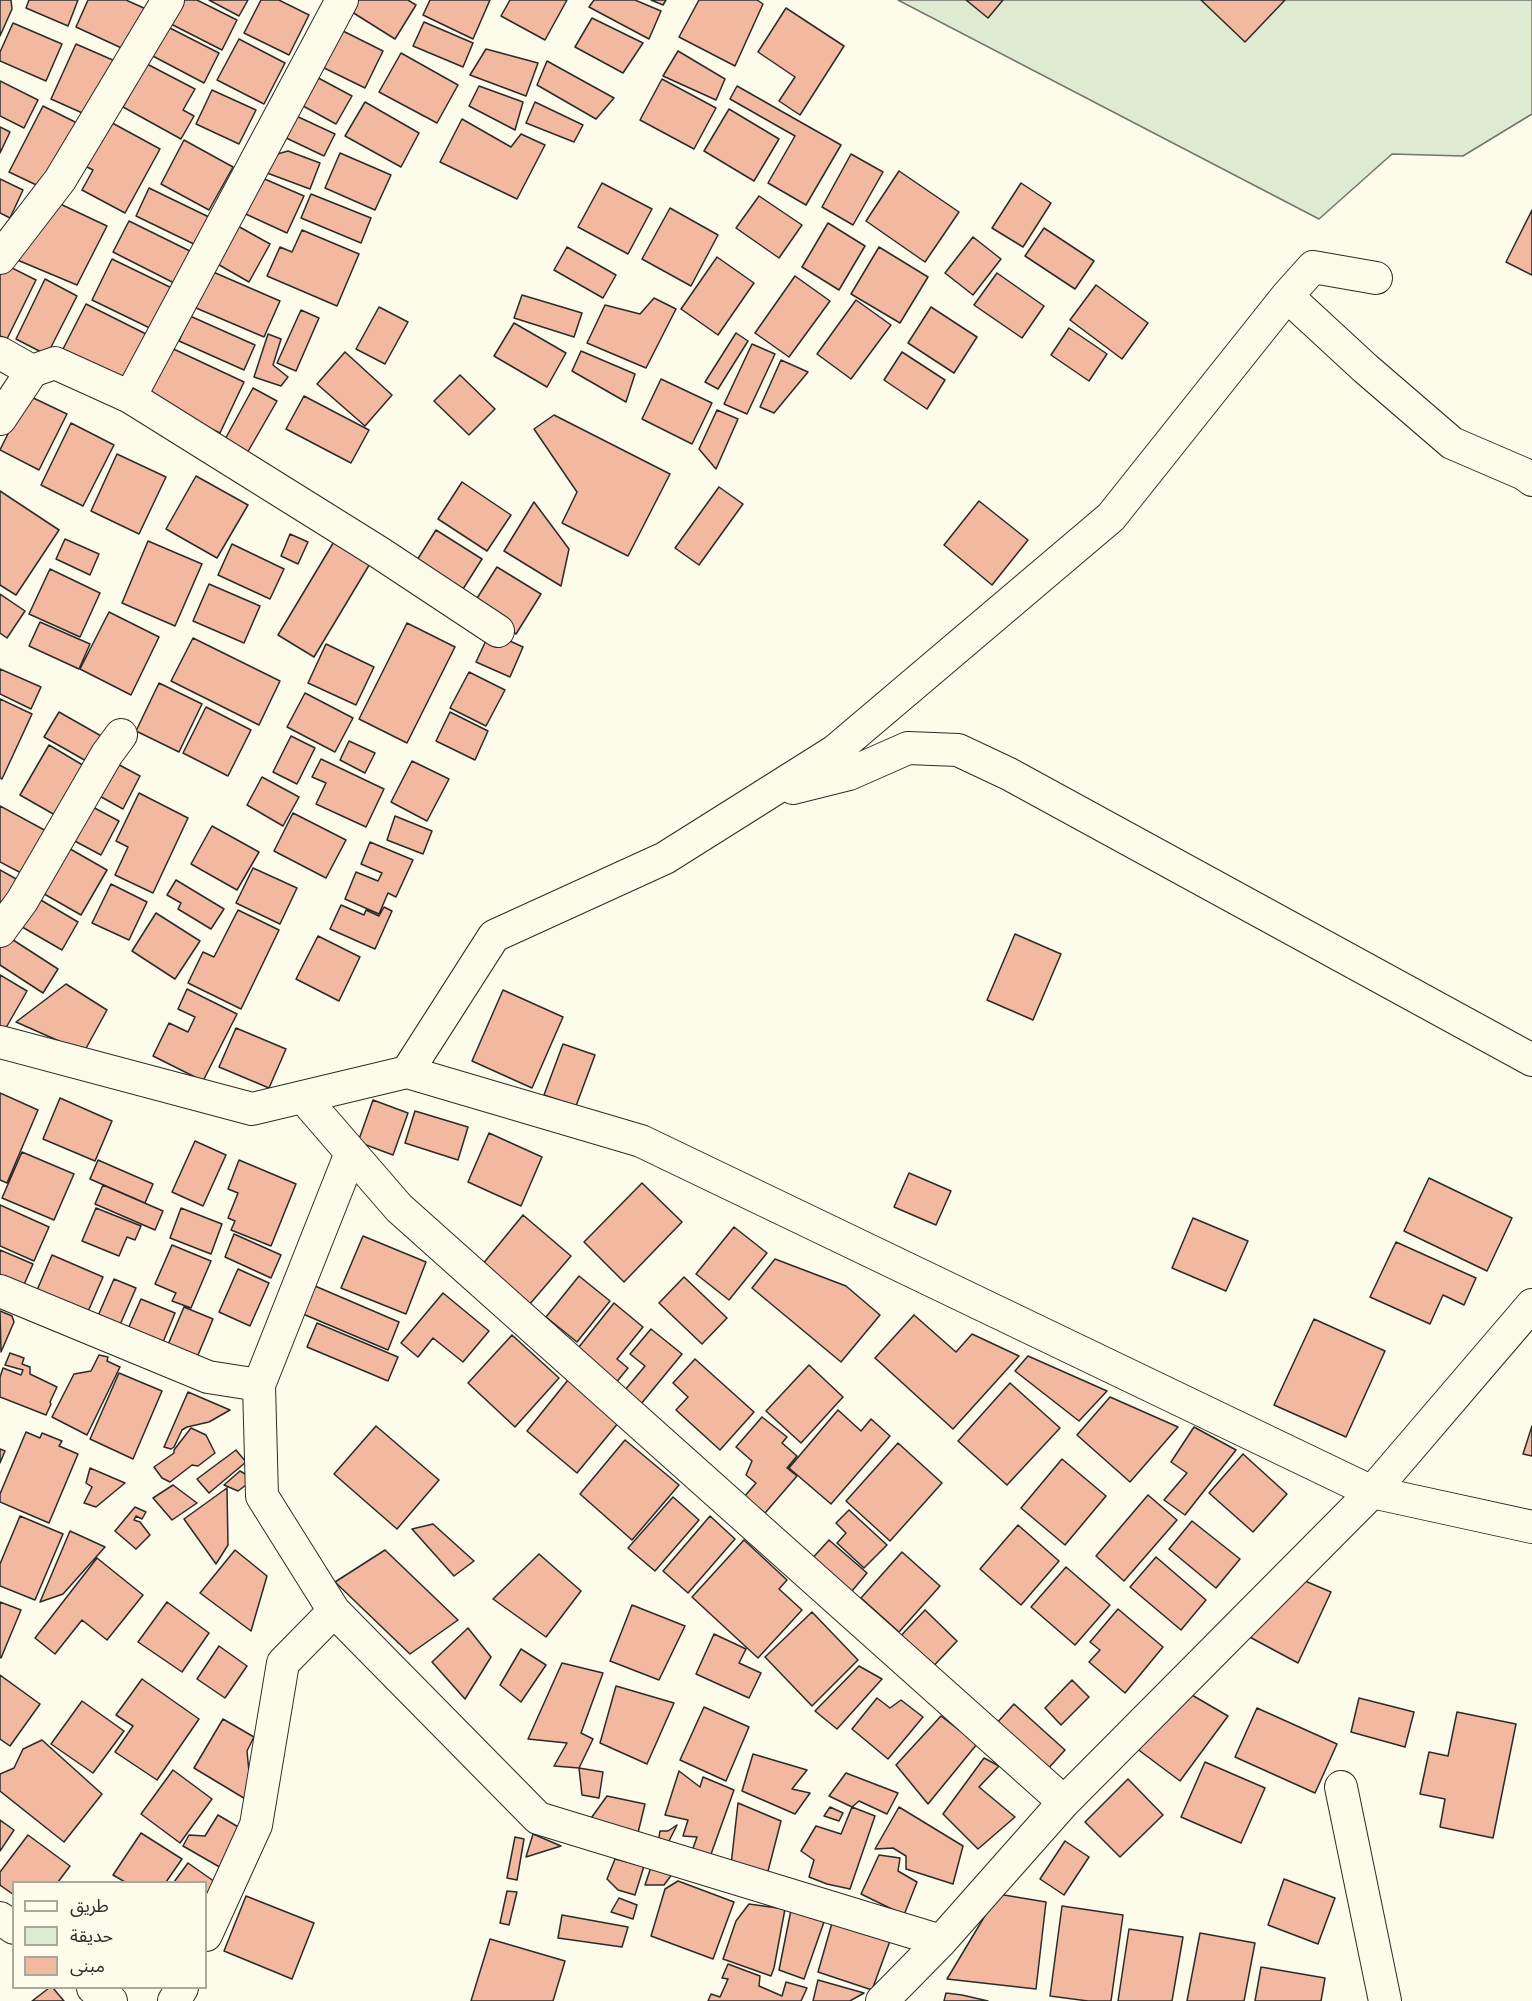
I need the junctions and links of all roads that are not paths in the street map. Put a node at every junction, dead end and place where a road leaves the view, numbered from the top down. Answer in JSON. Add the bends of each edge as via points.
{"nodes":[{"id":1,"x":168,"y":0,"type":"edge"},
{"id":2,"x":342,"y":0,"type":"edge"},
{"id":3,"x":0,"y":258,"type":"edge"},
{"id":4,"x":1376,"y":278,"type":"dead end"},
{"id":5,"x":1287,"y":296,"type":"junction"},
{"id":6,"x":0,"y":353,"type":"edge"},
{"id":7,"x":32,"y":370,"type":"junction"},
{"id":8,"x":130,"y":397,"type":"junction"},
{"id":9,"x":0,"y":419,"type":"edge"},
{"id":10,"x":1532,"y":480,"type":"edge"},
{"id":11,"x":498,"y":631,"type":"dead end"},
{"id":12,"x":121,"y":735,"type":"dead end"},
{"id":13,"x":768,"y":794,"type":"junction"},
{"id":14,"x":0,"y":931,"type":"edge"},
{"id":15,"x":0,"y":1042,"type":"edge"},
{"id":16,"x":1532,"y":1060,"type":"edge"},
{"id":17,"x":407,"y":1072,"type":"junction"},
{"id":18,"x":303,"y":1097,"type":"junction"},
{"id":19,"x":351,"y":1153,"type":"junction"},
{"id":20,"x":0,"y":1291,"type":"edge"},
{"id":21,"x":1532,"y":1305,"type":"edge"},
{"id":22,"x":259,"y":1384,"type":"junction"},
{"id":23,"x":1372,"y":1492,"type":"junction"},
{"id":24,"x":1532,"y":1527,"type":"edge"},
{"id":25,"x":334,"y":1611,"type":"junction"},
{"id":26,"x":1341,"y":1787,"type":"dead end"},
{"id":27,"x":1064,"y":1802,"type":"junction"},
{"id":28,"x":0,"y":1918,"type":"edge"},
{"id":29,"x":12,"y":1927,"type":"edge"},
{"id":30,"x":207,"y":1933,"type":"edge"},
{"id":31,"x":941,"y":1941,"type":"junction"},
{"id":32,"x":94,"y":1989,"type":"edge"},
{"id":33,"x":111,"y":2001,"type":"edge"},
{"id":34,"x":882,"y":2001,"type":"edge"},
{"id":35,"x":1385,"y":2001,"type":"edge"}],
"edges":[{"from":1,"to":3,"type":"street","via":[[60,180]]},
{"from":2,"to":8,"type":"street"},
{"from":4,"to":5,"type":"street","via":[[1313,267]]},
{"from":5,"to":10,"type":"street","via":[[1452,443]]},
{"from":5,"to":13,"type":"street","via":[[1111,517],[835,751]]},
{"from":6,"to":7,"type":"street"},
{"from":7,"to":8,"type":"street","via":[[55,363]]},
{"from":7,"to":9,"type":"street"},
{"from":8,"to":11,"type":"street"},
{"from":12,"to":14,"type":"street"},
{"from":13,"to":16,"type":"street","via":[[849,774],[908,748],[957,750],[1009,774]]},
{"from":13,"to":17,"type":"street","via":[[665,858],[494,936]]},
{"from":15,"to":18,"type":"street","via":[[252,1109]]},
{"from":17,"to":18,"type":"street"},
{"from":17,"to":23,"type":"street","via":[[641,1141]]},
{"from":18,"to":19,"type":"street"},
{"from":19,"to":22,"type":"street"},
{"from":19,"to":27,"type":"street","via":[[399,1208]]},
{"from":20,"to":22,"type":"street","via":[[208,1377]]},
{"from":21,"to":23,"type":"street"},
{"from":22,"to":25,"type":"street","via":[[262,1496]]},
{"from":23,"to":24,"type":"street"},
{"from":23,"to":27,"type":"street"},
{"from":25,"to":30,"type":"street","via":[[283,1663],[256,1825]]},
{"from":25,"to":31,"type":"street","via":[[538,1818]]},
{"from":26,"to":35,"type":"street"},
{"from":27,"to":31,"type":"street"},
{"from":28,"to":29,"type":"street"},
{"from":31,"to":34,"type":"street"},
{"from":32,"to":33,"type":"street"}]}
